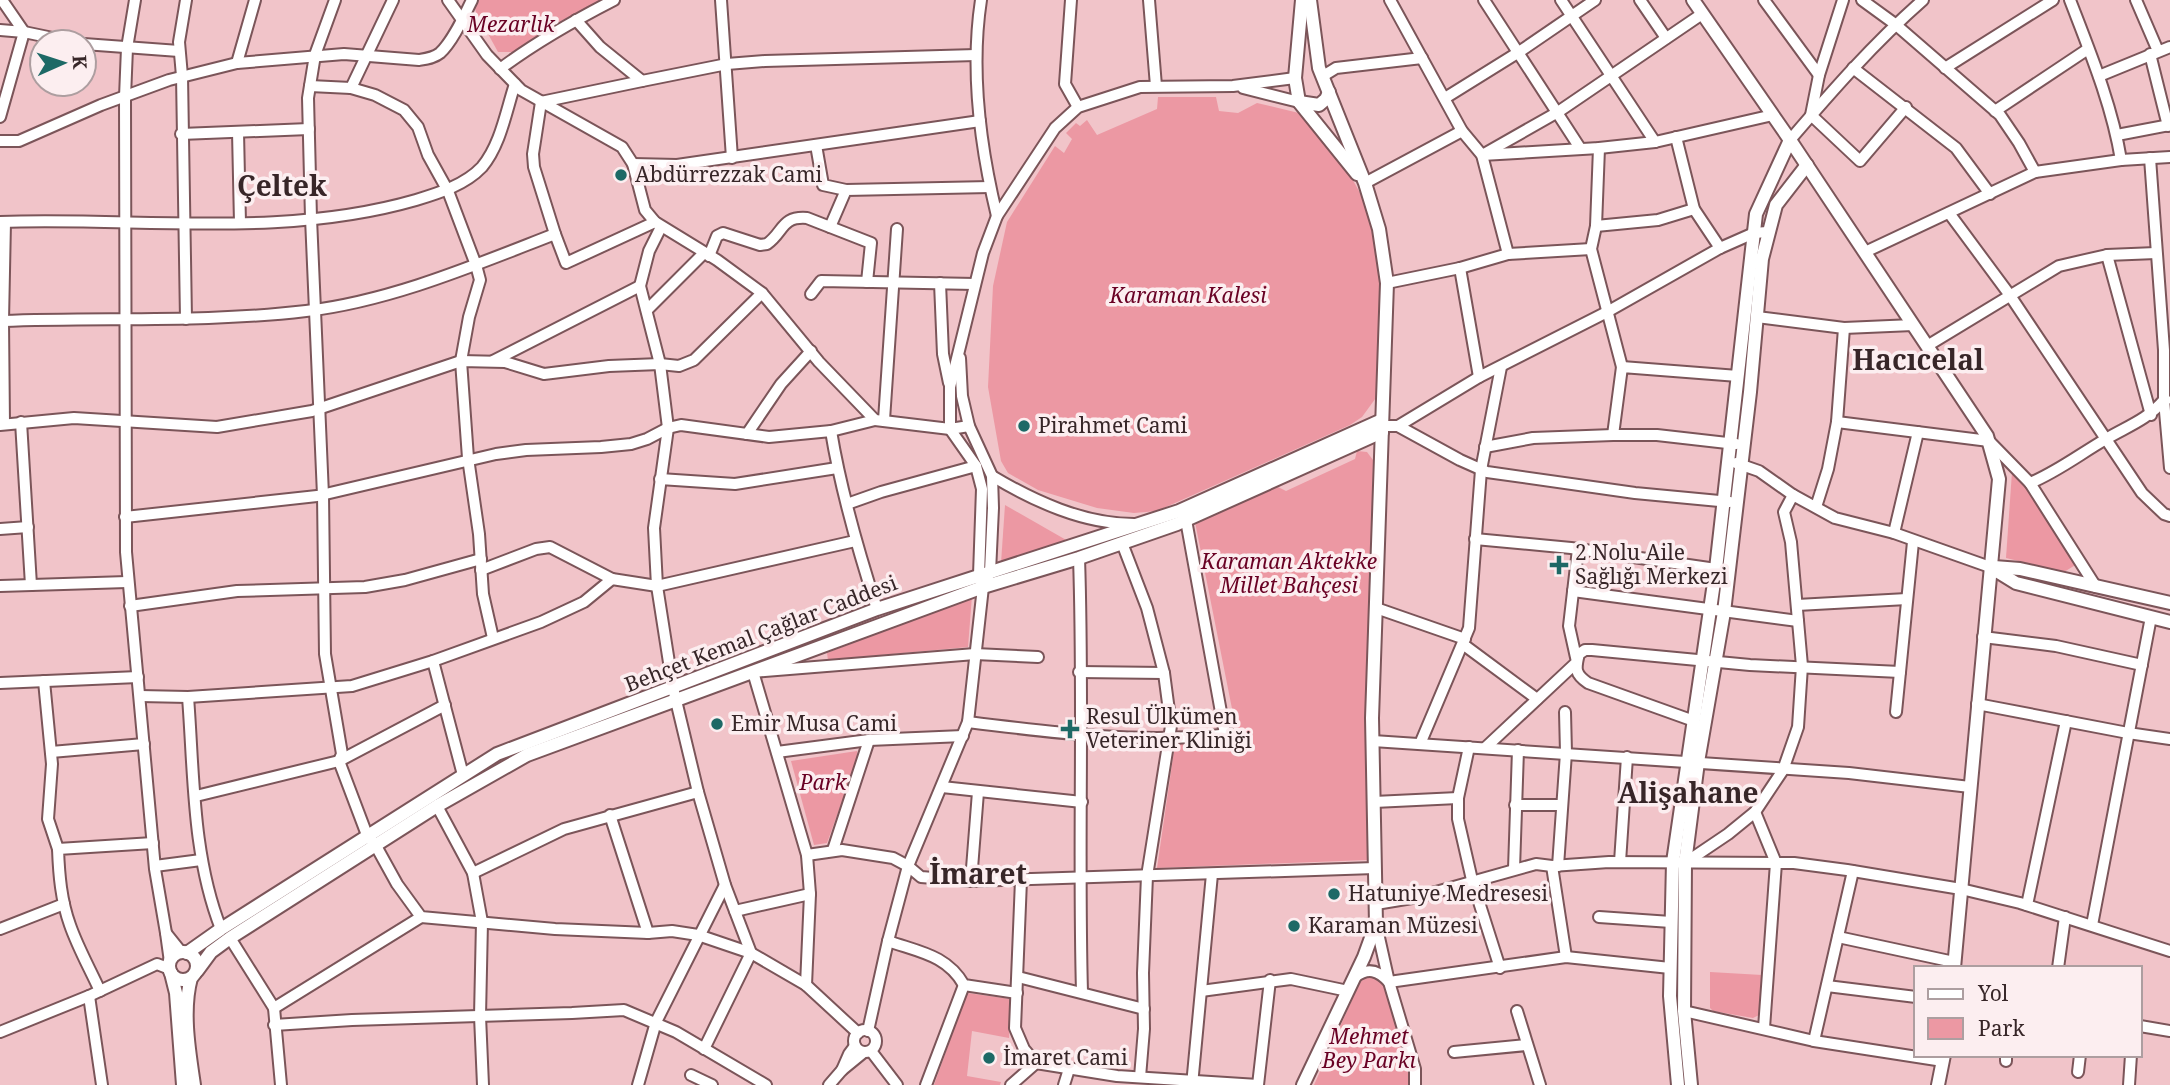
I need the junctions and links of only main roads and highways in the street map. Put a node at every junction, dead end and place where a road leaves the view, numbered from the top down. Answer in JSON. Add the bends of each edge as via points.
{"nodes":[{"id":1,"x":1302,"y":0,"type":"edge"},
{"id":2,"x":1310,"y":0,"type":"edge"},
{"id":3,"x":1693,"y":0,"type":"edge"},
{"id":4,"x":1323,"y":76,"type":"junction"},
{"id":5,"x":1295,"y":78,"type":"junction"},
{"id":6,"x":1329,"y":92,"type":"junction"},
{"id":7,"x":1298,"y":102,"type":"junction"},
{"id":8,"x":1790,"y":140,"type":"junction"},
{"id":9,"x":1807,"y":165,"type":"junction"},
{"id":10,"x":1365,"y":183,"type":"junction"},
{"id":11,"x":1760,"y":233,"type":"junction"},
{"id":12,"x":1382,"y":426,"type":"junction"},
{"id":13,"x":1737,"y":444,"type":"junction"},
{"id":14,"x":1730,"y":502,"type":"junction"},
{"id":15,"x":1990,"y":567,"type":"junction"},
{"id":16,"x":984,"y":578,"type":"junction"},
{"id":17,"x":2170,"y":603,"type":"edge"},
{"id":18,"x":1717,"y":611,"type":"junction"},
{"id":19,"x":2170,"y":622,"type":"edge"},
{"id":20,"x":1709,"y":660,"type":"junction"},
{"id":21,"x":675,"y":695,"type":"junction"},
{"id":22,"x":1694,"y":761,"type":"junction"},
{"id":23,"x":372,"y":840,"type":"junction"},
{"id":24,"x":1679,"y":862,"type":"junction"},
{"id":25,"x":225,"y":933,"type":"junction"},
{"id":26,"x":184,"y":953,"type":"junction"},
{"id":27,"x":1954,"y":965,"type":"edge"},
{"id":28,"x":171,"y":968,"type":"junction"},
{"id":29,"x":194,"y":974,"type":"junction"},
{"id":30,"x":1945,"y":1057,"type":"edge"},
{"id":31,"x":183,"y":1085,"type":"edge"},
{"id":32,"x":194,"y":1085,"type":"edge"},
{"id":33,"x":1303,"y":1085,"type":"edge"},
{"id":34,"x":1678,"y":1085,"type":"edge"},
{"id":35,"x":1691,"y":1085,"type":"edge"},
{"id":36,"x":1938,"y":1085,"type":"edge"},
{"id":37,"x":1947,"y":1085,"type":"edge"}],
"edges":[{"from":1,"to":5,"type":"main road"},
{"from":2,"to":4,"type":"main road"},
{"from":3,"to":8,"type":"main road"},
{"from":4,"to":5,"type":"main road","via":[[1307,71]]},
{"from":4,"to":6,"type":"main road"},
{"from":5,"to":7,"type":"main road"},
{"from":6,"to":7,"type":"main road","via":[[1320,105]]},
{"from":6,"to":10,"type":"main road"},
{"from":7,"to":10,"type":"main road"},
{"from":8,"to":9,"type":"main road"},
{"from":8,"to":11,"type":"main road","via":[[1756,214]]},
{"from":9,"to":11,"type":"main road"},
{"from":9,"to":15,"type":"main road","via":[[1989,441],[1999,479]]},
{"from":10,"to":12,"type":"main road","via":[[1379,229],[1387,284]]},
{"from":11,"to":13,"type":"main road","via":[[1738,376]]},
{"from":11,"to":13,"type":"main road","via":[[1757,317]]},
{"from":12,"to":16,"type":"main road","name":"Behçet Kemal Çağlar Caddesi","via":[[1179,511]]},
{"from":12,"to":16,"type":"main road","name":"Behçet Kemal Çağlar Caddesi","via":[[1186,520],[1079,558]]},
{"from":12,"to":33,"type":"main road","via":[[1373,741],[1376,924]]},
{"from":13,"to":14,"type":"main road"},
{"from":14,"to":18,"type":"main road"},
{"from":14,"to":18,"type":"main road","via":[[1716,569]]},
{"from":15,"to":17,"type":"main road","via":[[2020,569]]},
{"from":15,"to":19,"type":"main road","via":[[2016,583]]},
{"from":15,"to":27,"type":"main road"},
{"from":16,"to":21,"type":"main road","name":"Behçet Kemal Çağlar Caddesi","via":[[753,672]]},
{"from":16,"to":21,"type":"main road","name":"Behçet Kemal Çağlar Caddesi","via":[[877,609]]},
{"from":18,"to":20,"type":"main road"},
{"from":20,"to":22,"type":"main road"},
{"from":20,"to":22,"type":"main road","via":[[1695,721]]},
{"from":21,"to":23,"type":"main road","name":"Behçet Kemal Çağlar Caddesi","via":[[527,755]]},
{"from":21,"to":23,"type":"main road","name":"Behçet Kemal Çağlar Caddesi","via":[[497,754]]},
{"from":22,"to":24,"type":"main road"},
{"from":23,"to":25,"type":"main road","name":"Behçet Kemal Çağlar Caddesi"},
{"from":24,"to":34,"type":"main road","via":[[1670,968]]},
{"from":24,"to":35,"type":"main road"},
{"from":25,"to":26,"type":"main road","name":"Behçet Kemal Çağlar Caddesi"},
{"from":25,"to":29,"type":"main road","name":"Behçet Kemal Çağlar Caddesi"},
{"from":26,"to":28,"type":"main road","via":[[174,956]]},
{"from":26,"to":29,"type":"main road","via":[[196,962]]},
{"from":28,"to":29,"type":"main road","via":[[183,980]]},
{"from":28,"to":31,"type":"main road"},
{"from":29,"to":32,"type":"main road","via":[[187,1005]]},
{"from":30,"to":36,"type":"main road"},
{"from":30,"to":37,"type":"main road"}]}
